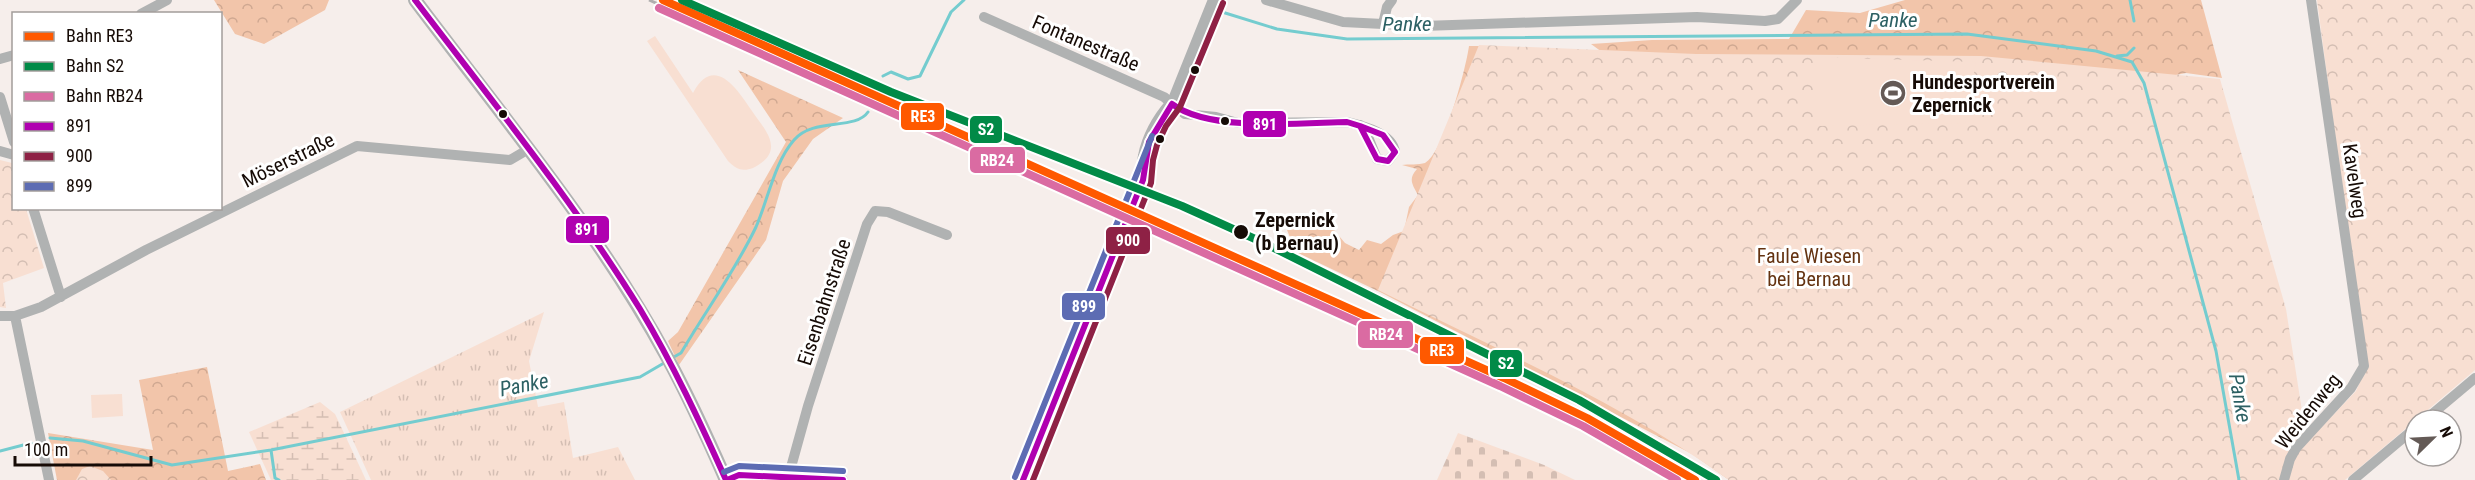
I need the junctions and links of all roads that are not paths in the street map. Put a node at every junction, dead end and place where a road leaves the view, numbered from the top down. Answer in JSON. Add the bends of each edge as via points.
{"nodes":[{"id":1,"x":167,"y":0,"type":"edge"},
{"id":2,"x":415,"y":0,"type":"edge"},
{"id":3,"x":1215,"y":0,"type":"edge"},
{"id":4,"x":1266,"y":0,"type":"edge"},
{"id":5,"x":1392,"y":0,"type":"edge"},
{"id":6,"x":1797,"y":0,"type":"edge"},
{"id":7,"x":2311,"y":0,"type":"edge"},
{"id":8,"x":144,"y":8,"type":"edge"},
{"id":9,"x":984,"y":16,"type":"dead end"},
{"id":10,"x":1383,"y":24,"type":"junction"},
{"id":11,"x":0,"y":97,"type":"edge"},
{"id":12,"x":1172,"y":104,"type":"junction"},
{"id":13,"x":1360,"y":125,"type":"dead end"},
{"id":14,"x":12,"y":136,"type":"edge"},
{"id":15,"x":527,"y":150,"type":"junction"},
{"id":16,"x":34,"y":210,"type":"edge"},
{"id":17,"x":947,"y":235,"type":"dead end"},
{"id":18,"x":61,"y":297,"type":"junction"},
{"id":19,"x":0,"y":316,"type":"edge"},
{"id":20,"x":15,"y":316,"type":"junction"},
{"id":21,"x":2364,"y":366,"type":"joint"},
{"id":22,"x":2475,"y":378,"type":"edge"},
{"id":23,"x":2439,"y":408,"type":"edge"},
{"id":24,"x":2403,"y":438,"type":"edge"},
{"id":25,"x":788,"y":478,"type":"junction"},
{"id":26,"x":49,"y":480,"type":"edge"},
{"id":27,"x":726,"y":480,"type":"edge"},
{"id":28,"x":843,"y":480,"type":"edge"},
{"id":29,"x":1023,"y":480,"type":"edge"},
{"id":30,"x":2284,"y":480,"type":"edge"},
{"id":31,"x":2354,"y":480,"type":"edge"}],
"edges":[{"from":1,"to":8,"type":"street"},
{"from":2,"to":15,"type":"street"},
{"from":3,"to":12,"type":"street"},
{"from":4,"to":10,"type":"street","via":[[1325,19]]},
{"from":5,"to":10,"type":"street"},
{"from":6,"to":10,"type":"street","via":[[1778,19],[1765,21],[1697,17]]},
{"from":7,"to":21,"type":"street","name":"Kavelweg"},
{"from":9,"to":12,"type":"street","name":"Fontanestraße","via":[[1154,92]]},
{"from":11,"to":14,"type":"street"},
{"from":12,"to":13,"type":"street","name":"Fontanestraße","via":[[1185,114],[1249,124]]},
{"from":12,"to":29,"type":"street"},
{"from":15,"to":18,"type":"street","name":"Möserstraße","via":[[510,160],[357,146],[146,250]]},
{"from":15,"to":27,"type":"street","via":[[631,296],[669,360]]},
{"from":16,"to":18,"type":"street"},
{"from":17,"to":25,"type":"street","name":"Eisenbahnstraße","via":[[888,212],[875,211],[867,224]]},
{"from":18,"to":20,"type":"street","name":"Möserstraße"},
{"from":19,"to":20,"type":"street"},
{"from":20,"to":26,"type":"street"},
{"from":21,"to":30,"type":"street","name":"Weidenweg","via":[[2351,388],[2296,448]]},
{"from":22,"to":23,"type":"street"},
{"from":24,"to":31,"type":"street"},
{"from":25,"to":27,"type":"street","via":[[739,476]]},
{"from":25,"to":28,"type":"street"}]}
